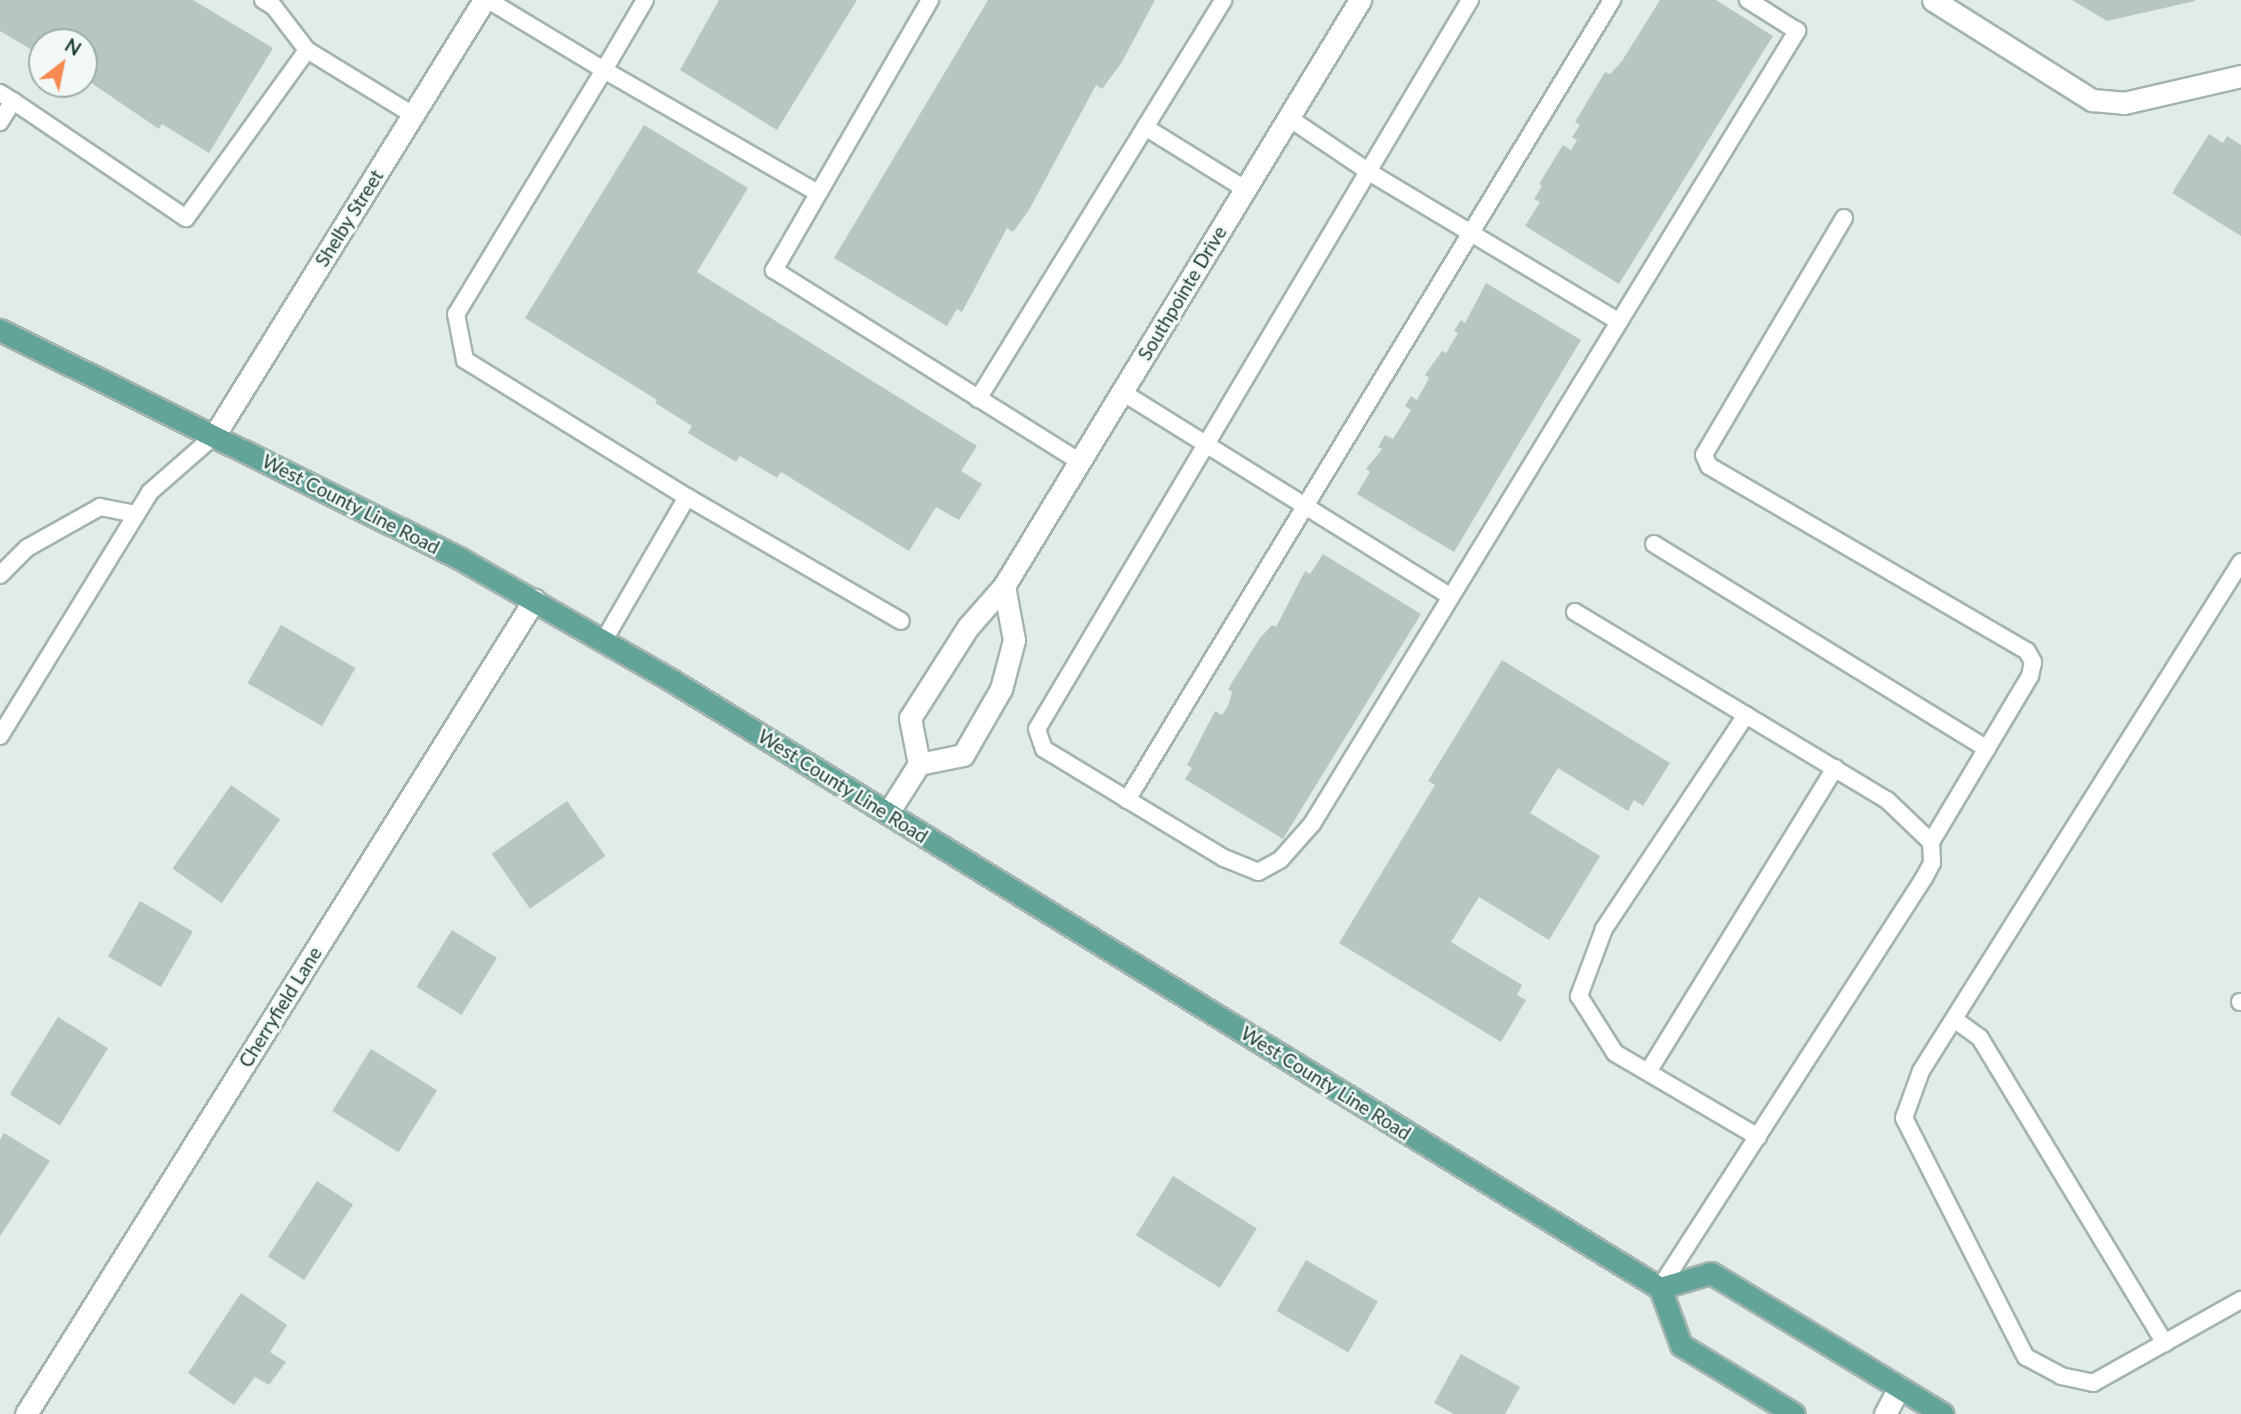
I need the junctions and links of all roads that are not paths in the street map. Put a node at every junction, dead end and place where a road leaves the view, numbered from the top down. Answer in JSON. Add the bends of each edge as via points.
{"nodes":[{"id":1,"x":263,"y":0,"type":"edge"},
{"id":2,"x":486,"y":0,"type":"edge"},
{"id":3,"x":645,"y":0,"type":"edge"},
{"id":4,"x":929,"y":0,"type":"edge"},
{"id":5,"x":1223,"y":0,"type":"edge"},
{"id":6,"x":1360,"y":0,"type":"edge"},
{"id":7,"x":1470,"y":0,"type":"edge"},
{"id":8,"x":1612,"y":0,"type":"edge"},
{"id":9,"x":1748,"y":0,"type":"edge"},
{"id":10,"x":1933,"y":0,"type":"edge"},
{"id":11,"x":307,"y":50,"type":"junction"},
{"id":12,"x":604,"y":70,"type":"junction"},
{"id":13,"x":2241,"y":76,"type":"edge"},
{"id":14,"x":7,"y":97,"type":"edge"},
{"id":15,"x":413,"y":115,"type":"junction"},
{"id":16,"x":1289,"y":118,"type":"junction"},
{"id":17,"x":0,"y":122,"type":"edge"},
{"id":18,"x":1145,"y":127,"type":"junction"},
{"id":19,"x":1369,"y":172,"type":"junction"},
{"id":20,"x":1245,"y":189,"type":"junction"},
{"id":21,"x":818,"y":193,"type":"junction"},
{"id":22,"x":1844,"y":218,"type":"dead end"},
{"id":23,"x":1472,"y":235,"type":"junction"},
{"id":24,"x":1618,"y":321,"type":"junction"},
{"id":25,"x":0,"y":330,"type":"edge"},
{"id":26,"x":1122,"y":392,"type":"junction"},
{"id":27,"x":978,"y":399,"type":"junction"},
{"id":28,"x":214,"y":436,"type":"junction"},
{"id":29,"x":1205,"y":443,"type":"junction"},
{"id":30,"x":1080,"y":462,"type":"junction"},
{"id":31,"x":687,"y":497,"type":"junction"},
{"id":32,"x":1303,"y":505,"type":"junction"},
{"id":33,"x":136,"y":514,"type":"junction"},
{"id":34,"x":1654,"y":544,"type":"dead end"},
{"id":35,"x":2241,"y":562,"type":"edge"},
{"id":36,"x":0,"y":575,"type":"edge"},
{"id":37,"x":1004,"y":586,"type":"junction"},
{"id":38,"x":1450,"y":596,"type":"junction"},
{"id":39,"x":534,"y":600,"type":"junction"},
{"id":40,"x":1575,"y":612,"type":"dead end"},
{"id":41,"x":901,"y":621,"type":"dead end"},
{"id":42,"x":603,"y":642,"type":"junction"},
{"id":43,"x":1746,"y":715,"type":"junction"},
{"id":44,"x":0,"y":736,"type":"edge"},
{"id":45,"x":1987,"y":749,"type":"junction"},
{"id":46,"x":919,"y":764,"type":"junction"},
{"id":47,"x":1835,"y":768,"type":"junction"},
{"id":48,"x":1127,"y":800,"type":"junction"},
{"id":49,"x":888,"y":813,"type":"junction"},
{"id":50,"x":1931,"y":842,"type":"junction"},
{"id":51,"x":1954,"y":1019,"type":"junction"},
{"id":52,"x":1648,"y":1072,"type":"junction"},
{"id":53,"x":1758,"y":1137,"type":"junction"},
{"id":54,"x":1660,"y":1288,"type":"junction"},
{"id":55,"x":2241,"y":1300,"type":"edge"},
{"id":56,"x":2165,"y":1343,"type":"junction"},
{"id":57,"x":1899,"y":1388,"type":"junction"},
{"id":58,"x":26,"y":1414,"type":"edge"},
{"id":59,"x":1794,"y":1414,"type":"edge"},
{"id":60,"x":1885,"y":1414,"type":"edge"},
{"id":61,"x":1943,"y":1414,"type":"edge"}],
"edges":[{"from":1,"to":11,"type":"lane","via":[[274,7]]},
{"from":2,"to":12,"type":"lane"},
{"from":2,"to":15,"type":"street","name":"Shelby Street"},
{"from":3,"to":12,"type":"lane"},
{"from":4,"to":21,"type":"lane"},
{"from":5,"to":18,"type":"lane"},
{"from":6,"to":16,"type":"street","name":"Southpointe Drive"},
{"from":7,"to":19,"type":"lane"},
{"from":8,"to":23,"type":"lane"},
{"from":9,"to":24,"type":"lane","via":[[1797,30]]},
{"from":10,"to":13,"type":"street","via":[[2092,100],[2124,103]]},
{"from":11,"to":14,"type":"lane","via":[[186,218]]},
{"from":11,"to":15,"type":"lane"},
{"from":12,"to":21,"type":"lane"},
{"from":12,"to":31,"type":"lane","via":[[456,314],[465,360]]},
{"from":14,"to":17,"type":"lane"},
{"from":15,"to":28,"type":"street","name":"Shelby Street"},
{"from":16,"to":19,"type":"lane"},
{"from":16,"to":20,"type":"street","name":"Southpointe Drive"},
{"from":18,"to":20,"type":"lane"},
{"from":18,"to":27,"type":"lane"},
{"from":19,"to":23,"type":"lane"},
{"from":19,"to":29,"type":"lane"},
{"from":20,"to":26,"type":"street","name":"Southpointe Drive"},
{"from":21,"to":27,"type":"lane","via":[[774,270]]},
{"from":22,"to":45,"type":"lane","via":[[1704,455],[1709,466],[2027,651],[2033,662],[2030,676]]},
{"from":23,"to":24,"type":"lane"},
{"from":23,"to":32,"type":"lane"},
{"from":24,"to":38,"type":"lane"},
{"from":25,"to":28,"type":"main road","name":"West County Line Road"},
{"from":26,"to":29,"type":"lane"},
{"from":26,"to":30,"type":"street","name":"Southpointe Drive"},
{"from":27,"to":30,"type":"lane"},
{"from":28,"to":33,"type":"lane","via":[[150,492]]},
{"from":28,"to":39,"type":"main road","name":"West County Line Road"},
{"from":29,"to":32,"type":"lane"},
{"from":29,"to":48,"type":"lane","via":[[1037,729],[1044,749]]},
{"from":30,"to":37,"type":"street","name":"Southpointe Drive"},
{"from":31,"to":41,"type":"lane"},
{"from":31,"to":42,"type":"lane"},
{"from":32,"to":38,"type":"lane"},
{"from":32,"to":48,"type":"lane"},
{"from":33,"to":36,"type":"lane","via":[[100,508],[27,548]]},
{"from":33,"to":44,"type":"lane"},
{"from":34,"to":45,"type":"lane"},
{"from":35,"to":51,"type":"lane"},
{"from":37,"to":46,"type":"street","name":"Southpointe Drive","via":[[968,627],[910,718]]},
{"from":37,"to":46,"type":"street","via":[[1014,640],[1001,688],[962,755]]},
{"from":38,"to":48,"type":"lane","via":[[1312,824],[1281,859],[1258,872],[1224,858]]},
{"from":39,"to":42,"type":"main road","name":"West County Line Road"},
{"from":39,"to":58,"type":"street","name":"Cherryfield Lane"},
{"from":40,"to":43,"type":"lane"},
{"from":42,"to":49,"type":"main road","name":"West County Line Road"},
{"from":43,"to":47,"type":"lane"},
{"from":43,"to":52,"type":"lane","via":[[1604,929],[1579,996],[1615,1053]]},
{"from":45,"to":50,"type":"lane"},
{"from":46,"to":49,"type":"street"},
{"from":47,"to":50,"type":"lane","via":[[1887,800]]},
{"from":47,"to":52,"type":"lane"},
{"from":49,"to":54,"type":"main road","name":"West County Line Road"},
{"from":50,"to":53,"type":"lane","via":[[1932,863],[1924,878]]},
{"from":51,"to":56,"type":"lane","via":[[1979,1038]]},
{"from":51,"to":56,"type":"lane","via":[[1922,1071],[1904,1118],[2026,1357],[2061,1376],[2093,1383]]},
{"from":52,"to":53,"type":"lane"},
{"from":53,"to":54,"type":"lane"},
{"from":54,"to":57,"type":"main road","via":[[1711,1273]]},
{"from":54,"to":59,"type":"main road","via":[[1681,1345]]},
{"from":55,"to":56,"type":"lane"},
{"from":57,"to":60,"type":"street"},
{"from":57,"to":61,"type":"main road"}]}
